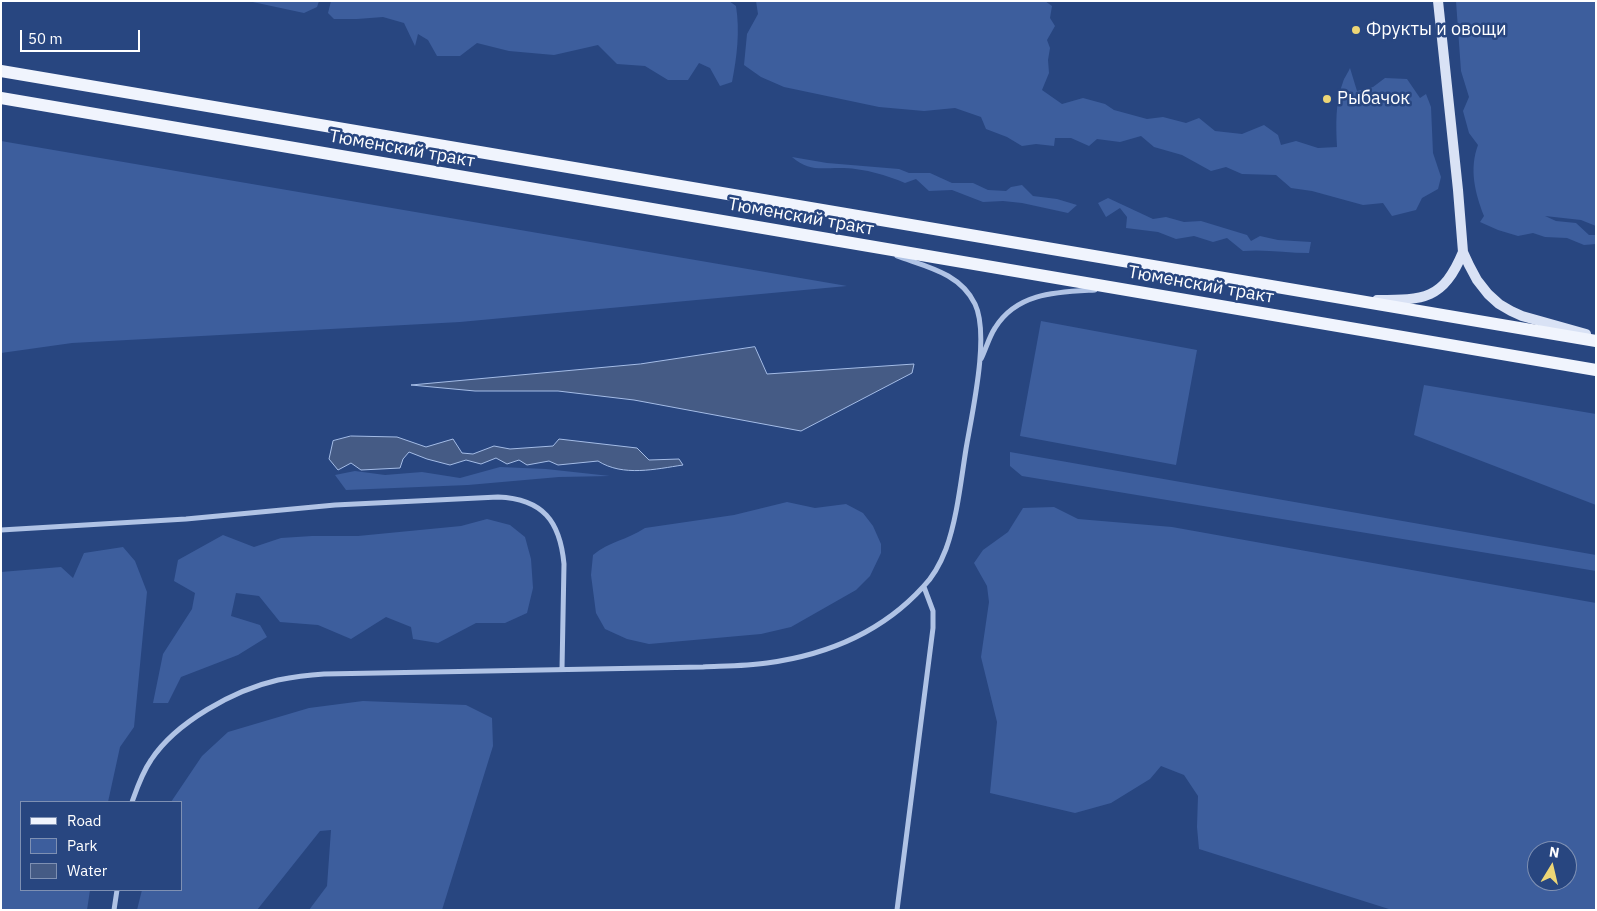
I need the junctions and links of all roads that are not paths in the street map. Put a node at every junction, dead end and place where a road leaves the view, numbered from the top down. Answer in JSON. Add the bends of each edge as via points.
{"nodes":[{"id":1,"x":1438,"y":1,"type":"edge"},
{"id":2,"x":1,"y":71,"type":"edge"},
{"id":3,"x":1,"y":98,"type":"edge"},
{"id":4,"x":870,"y":247,"type":"junction"},
{"id":5,"x":1463,"y":252,"type":"junction"},
{"id":6,"x":1116,"y":289,"type":"junction"},
{"id":7,"x":1351,"y":299,"type":"junction"},
{"id":8,"x":1596,"y":339,"type":"edge"},
{"id":9,"x":980,"y":362,"type":"junction"},
{"id":10,"x":1596,"y":370,"type":"edge"},
{"id":11,"x":1,"y":530,"type":"edge"},
{"id":12,"x":924,"y":587,"type":"junction"},
{"id":13,"x":562,"y":669,"type":"junction"},
{"id":14,"x":132,"y":801,"type":"edge"},
{"id":15,"x":117,"y":891,"type":"edge"},
{"id":16,"x":114,"y":910,"type":"edge"},
{"id":17,"x":897,"y":910,"type":"edge"}],
"edges":[{"from":1,"to":5,"type":"street"},
{"from":2,"to":7,"type":"main road","name":"Тюменский тракт"},
{"from":3,"to":4,"type":"main road","name":"Тюменский тракт"},
{"from":4,"to":6,"type":"main road","name":"Тюменский тракт"},
{"from":4,"to":9,"type":"street","via":[[943,272],[961,284],[980,316]]},
{"from":5,"to":7,"type":"street","via":[[1448,281],[1427,296],[1402,300]]},
{"from":5,"to":8,"type":"street","via":[[1477,280],[1499,304],[1522,316]]},
{"from":6,"to":9,"type":"street","via":[[1047,293],[1023,302],[1001,319]]},
{"from":6,"to":10,"type":"main road","name":"Тюменский тракт"},
{"from":7,"to":8,"type":"main road","name":"Тюменский тракт"},
{"from":9,"to":12,"type":"street","via":[[952,525],[946,548]]},
{"from":11,"to":13,"type":"street","via":[[186,519],[335,505],[515,497],[542,510],[557,530],[562,548]]},
{"from":12,"to":13,"type":"street","via":[[876,628],[833,648],[793,659],[722,666]]},
{"from":12,"to":17,"type":"street","via":[[933,611],[933,628]]},
{"from":13,"to":14,"type":"street","via":[[324,674],[251,688],[201,714],[164,742],[139,781]]},
{"from":15,"to":16,"type":"street"}]}
